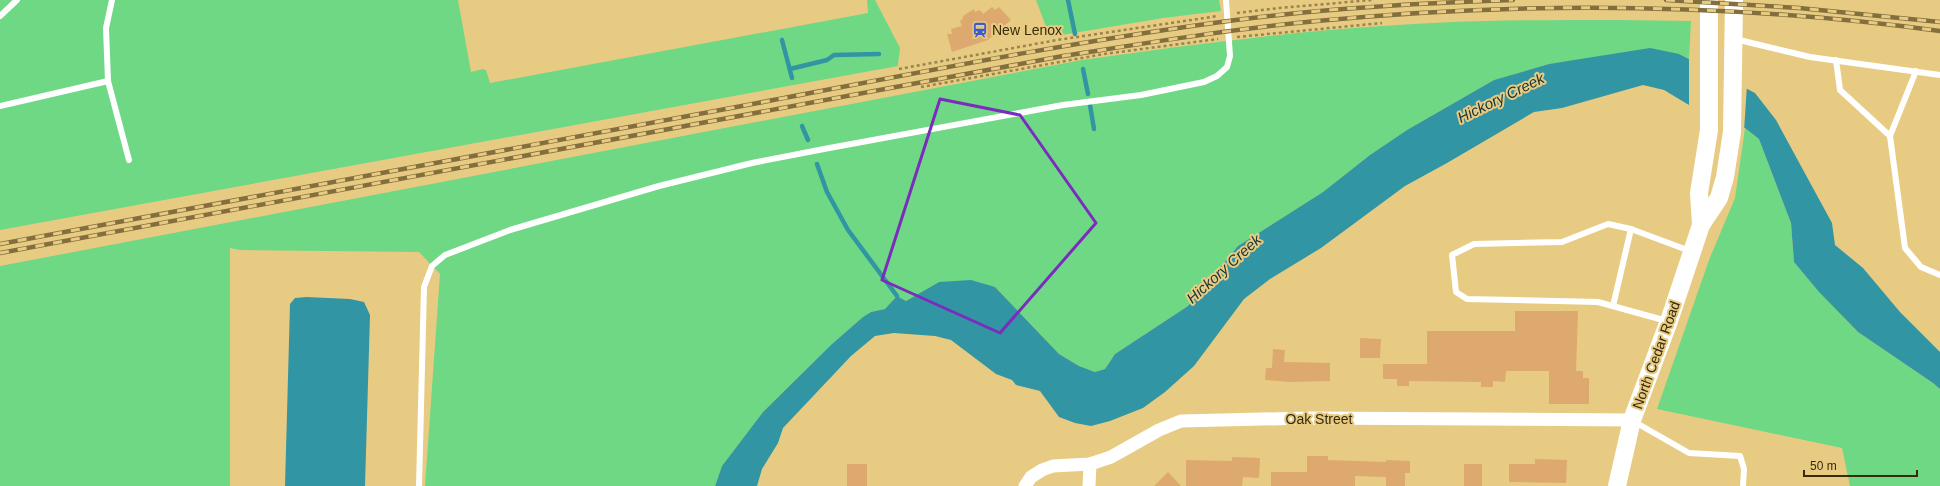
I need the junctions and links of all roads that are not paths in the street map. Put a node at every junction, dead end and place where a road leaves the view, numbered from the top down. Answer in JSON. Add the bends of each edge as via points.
{"nodes":[{"id":1,"x":17,"y":0,"type":"edge"},
{"id":2,"x":112,"y":0,"type":"edge"},
{"id":3,"x":1226,"y":0,"type":"edge"},
{"id":4,"x":1709,"y":0,"type":"edge"},
{"id":5,"x":1734,"y":0,"type":"edge"},
{"id":6,"x":0,"y":16,"type":"edge"},
{"id":7,"x":1733,"y":42,"type":"junction"},
{"id":8,"x":1836,"y":60,"type":"junction"},
{"id":9,"x":1916,"y":71,"type":"junction"},
{"id":10,"x":1940,"y":75,"type":"edge"},
{"id":11,"x":108,"y":81,"type":"junction"},
{"id":12,"x":0,"y":106,"type":"edge"},
{"id":13,"x":1890,"y":136,"type":"junction"},
{"id":14,"x":129,"y":160,"type":"dead end"},
{"id":15,"x":1701,"y":225,"type":"junction"},
{"id":16,"x":1631,"y":229,"type":"junction"},
{"id":17,"x":1692,"y":252,"type":"junction"},
{"id":18,"x":1940,"y":275,"type":"edge"},
{"id":19,"x":1614,"y":306,"type":"junction"},
{"id":20,"x":1669,"y":321,"type":"junction"},
{"id":21,"x":1632,"y":420,"type":"junction"},
{"id":22,"x":1090,"y":464,"type":"junction"},
{"id":23,"x":419,"y":486,"type":"edge"},
{"id":24,"x":1025,"y":486,"type":"edge"},
{"id":25,"x":1090,"y":486,"type":"edge"},
{"id":26,"x":1617,"y":486,"type":"edge"},
{"id":27,"x":1743,"y":486,"type":"edge"}],
"edges":[{"from":1,"to":6,"type":"lane"},
{"from":2,"to":11,"type":"lane","via":[[106,28]]},
{"from":3,"to":23,"type":"lane","via":[[1230,56],[1227,67],[1218,76],[1204,82],[1141,95],[1063,105],[752,163],[659,186],[510,230],[445,255],[432,266],[424,287]]},
{"from":4,"to":15,"type":"street","name":"North Cedar Road","via":[[1709,130],[1699,193]]},
{"from":5,"to":7,"type":"street","name":"North Cedar Road"},
{"from":7,"to":8,"type":"lane"},
{"from":7,"to":15,"type":"street","name":"North Cedar Road","via":[[1732,132],[1729,157],[1719,198]]},
{"from":8,"to":9,"type":"lane"},
{"from":8,"to":13,"type":"lane","via":[[1840,90]]},
{"from":9,"to":10,"type":"lane"},
{"from":9,"to":13,"type":"lane"},
{"from":11,"to":12,"type":"lane"},
{"from":11,"to":14,"type":"lane"},
{"from":13,"to":18,"type":"lane","via":[[1905,248],[1921,267]]},
{"from":15,"to":17,"type":"street","name":"North Cedar Road"},
{"from":16,"to":17,"type":"lane"},
{"from":16,"to":19,"type":"lane"},
{"from":16,"to":19,"type":"lane","via":[[1608,224],[1562,242],[1474,244],[1452,255],[1456,292],[1468,299],[1598,302]]},
{"from":17,"to":20,"type":"street","name":"North Cedar Road"},
{"from":19,"to":20,"type":"lane"},
{"from":20,"to":21,"type":"street","name":"North Cedar Road"},
{"from":21,"to":22,"type":"street","name":"Oak Street","via":[[1308,418],[1181,421],[1159,430],[1111,457]]},
{"from":21,"to":26,"type":"street","name":"North Cedar Road"},
{"from":21,"to":27,"type":"lane","via":[[1689,453],[1740,456],[1744,469]]},
{"from":22,"to":24,"type":"street","name":"Oak Street","via":[[1053,466],[1031,477]]},
{"from":22,"to":25,"type":"street"}]}
